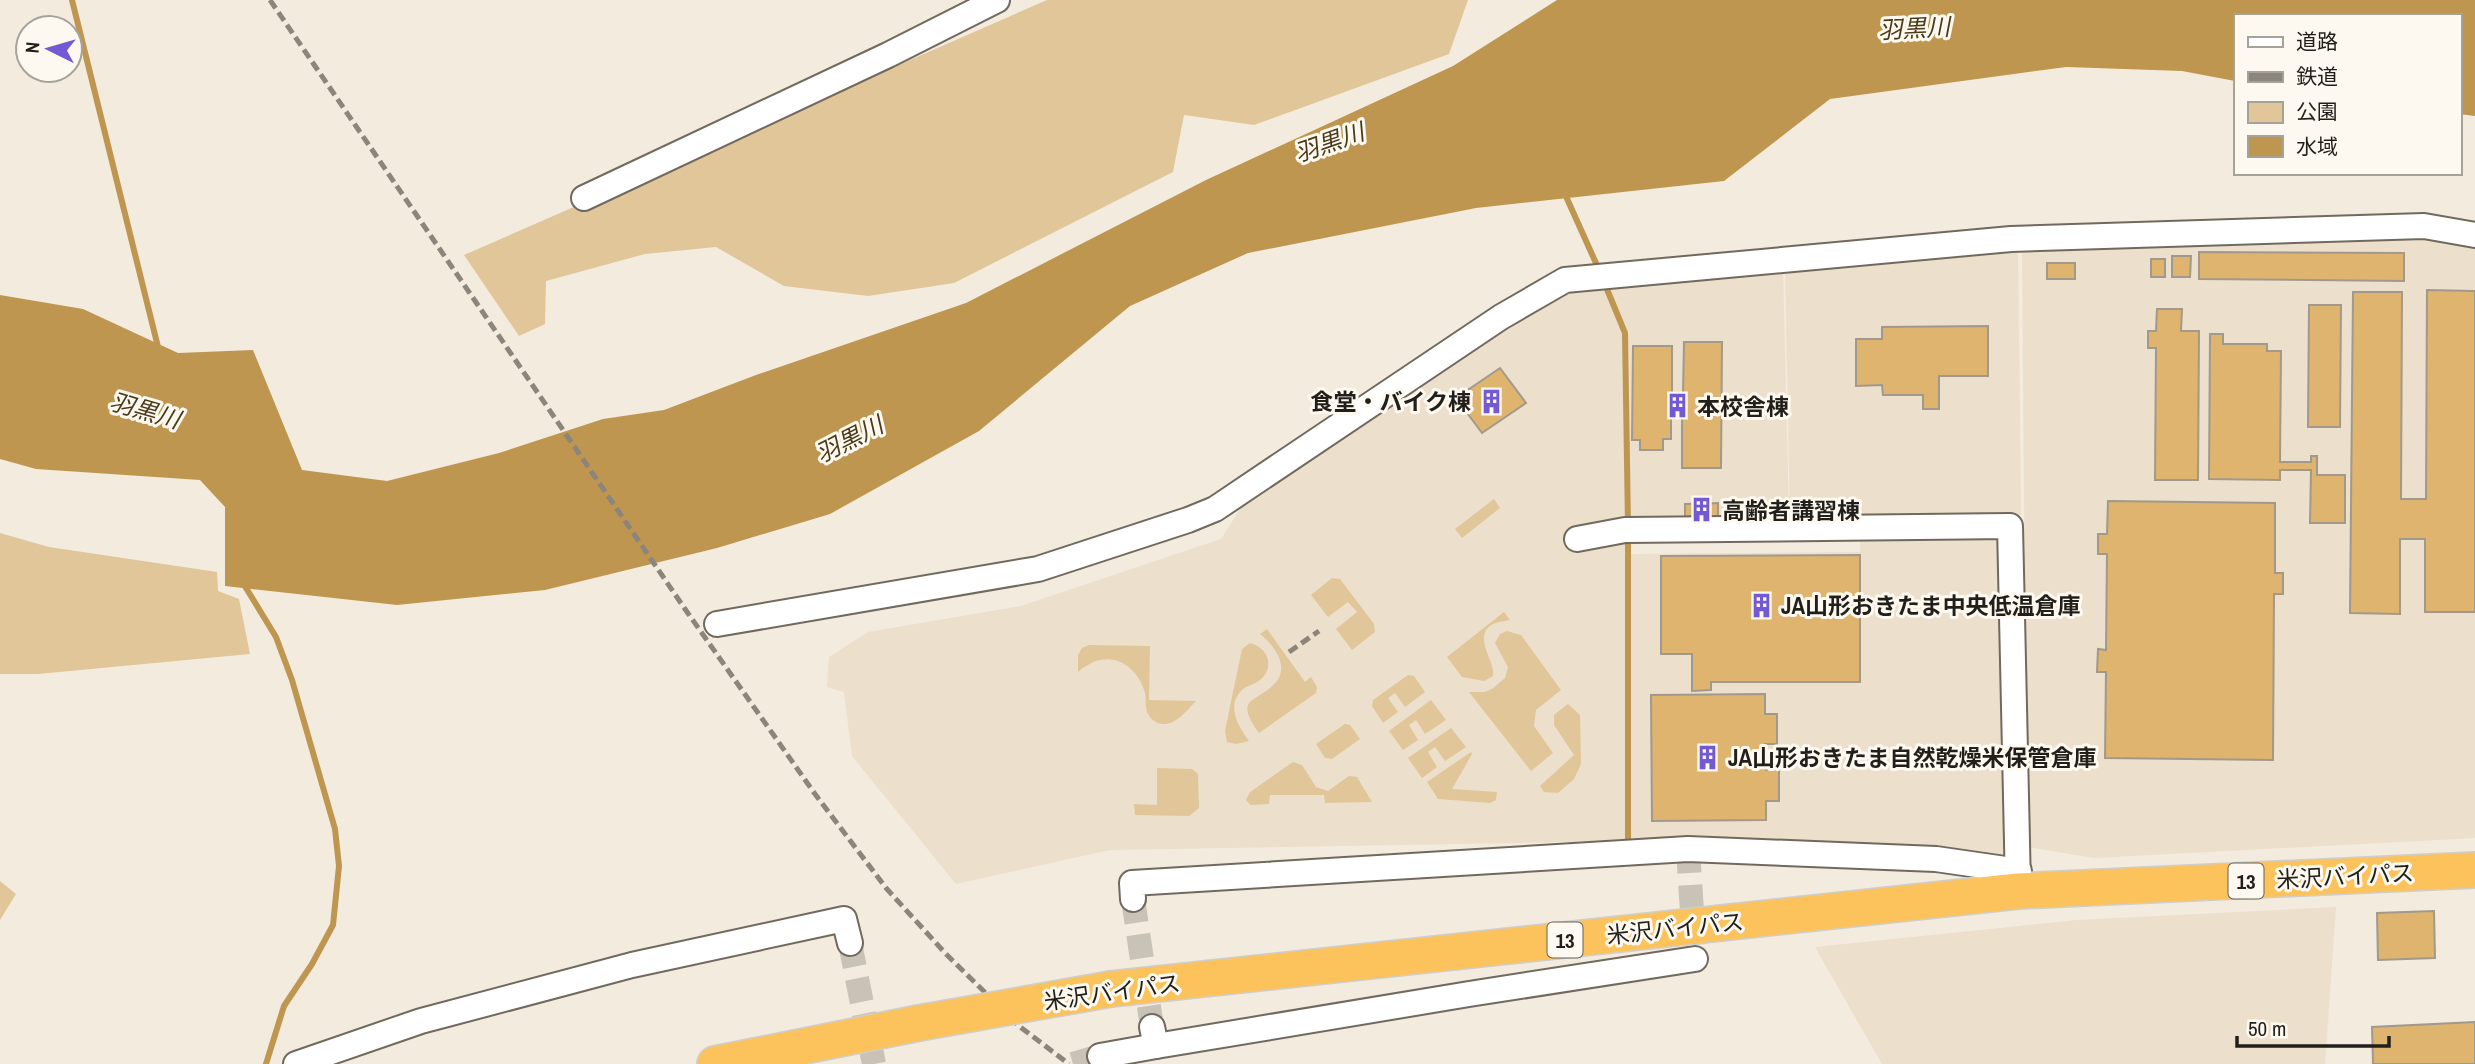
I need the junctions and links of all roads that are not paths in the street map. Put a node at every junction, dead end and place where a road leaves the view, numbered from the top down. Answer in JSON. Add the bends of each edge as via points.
{"nodes":[{"id":1,"x":997,"y":0,"type":"edge"},
{"id":2,"x":584,"y":198,"type":"dead end"},
{"id":3,"x":2475,"y":235,"type":"edge"},
{"id":4,"x":1577,"y":539,"type":"dead end"},
{"id":5,"x":717,"y":624,"type":"dead end"},
{"id":6,"x":2475,"y":870,"type":"edge"},
{"id":7,"x":2018,"y":881,"type":"junction"},
{"id":8,"x":1133,"y":899,"type":"dead end"},
{"id":9,"x":850,"y":943,"type":"tunnel mouth"},
{"id":10,"x":1695,"y":959,"type":"dead end"},
{"id":11,"x":1100,"y":1056,"type":"tunnel mouth"},
{"id":12,"x":296,"y":1064,"type":"edge"},
{"id":13,"x":715,"y":1064,"type":"edge"}],
"edges":[{"from":1,"to":2,"type":"street"},
{"from":3,"to":5,"type":"street","via":[[2424,226],[2011,239],[1565,280],[1500,317],[1215,509],[1188,520],[1038,569]]},
{"from":4,"to":7,"type":"street","via":[[1631,530],[2010,526]]},
{"from":6,"to":7,"type":"highway","name":"米沢バイパス","number":"13"},
{"from":7,"to":8,"type":"street","via":[[1936,859],[1688,849],[1132,883]]},
{"from":7,"to":13,"type":"highway","name":"米沢バイパス","number":"13","bridge":true,"via":[[1111,989]]},
{"from":9,"to":12,"type":"street","via":[[844,919],[645,962],[421,1021]]},
{"from":10,"to":11,"type":"street","via":[[1154,1037]]}]}
